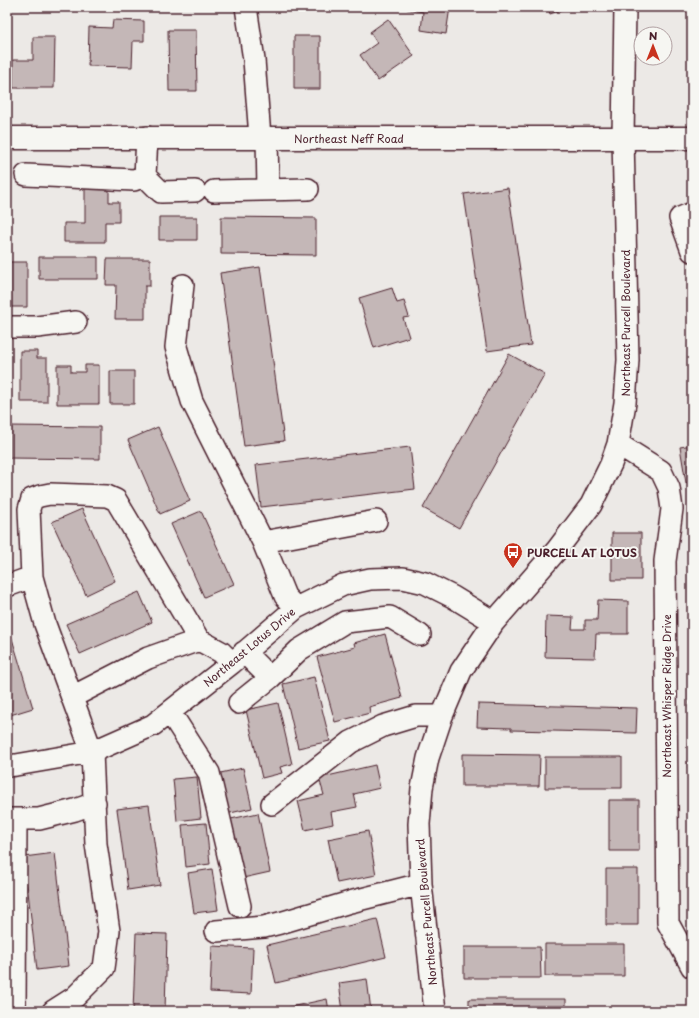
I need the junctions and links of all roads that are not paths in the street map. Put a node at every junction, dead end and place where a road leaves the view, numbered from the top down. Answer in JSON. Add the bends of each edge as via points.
{"nodes":[{"id":1,"x":246,"y":7,"type":"edge"},
{"id":2,"x":625,"y":7,"type":"edge"},
{"id":3,"x":147,"y":137,"type":"junction"},
{"id":4,"x":263,"y":137,"type":"junction"},
{"id":5,"x":7,"y":138,"type":"edge"},
{"id":6,"x":623,"y":138,"type":"junction"},
{"id":7,"x":692,"y":138,"type":"edge"},
{"id":8,"x":26,"y":175,"type":"dead end"},
{"id":9,"x":145,"y":176,"type":"junction"},
{"id":10,"x":308,"y":189,"type":"dead end"},
{"id":11,"x":268,"y":190,"type":"junction"},
{"id":12,"x":692,"y":213,"type":"edge"},
{"id":13,"x":692,"y":250,"type":"edge"},
{"id":14,"x":183,"y":285,"type":"dead end"},
{"id":15,"x":76,"y":322,"type":"dead end"},
{"id":16,"x":7,"y":327,"type":"edge"},
{"id":17,"x":618,"y":444,"type":"junction"},
{"id":18,"x":376,"y":521,"type":"dead end"},
{"id":19,"x":263,"y":542,"type":"junction"},
{"id":20,"x":32,"y":577,"type":"junction"},
{"id":21,"x":7,"y":586,"type":"edge"},
{"id":22,"x":296,"y":608,"type":"junction"},
{"id":23,"x":494,"y":622,"type":"junction"},
{"id":24,"x":420,"y":635,"type":"dead end"},
{"id":25,"x":199,"y":640,"type":"junction"},
{"id":26,"x":238,"y":657,"type":"junction"},
{"id":27,"x":270,"y":678,"type":"junction"},
{"id":28,"x":72,"y":697,"type":"junction"},
{"id":29,"x":238,"y":703,"type":"dead end"},
{"id":30,"x":170,"y":712,"type":"junction"},
{"id":31,"x":442,"y":716,"type":"junction"},
{"id":32,"x":92,"y":752,"type":"junction"},
{"id":33,"x":7,"y":766,"type":"edge"},
{"id":34,"x":95,"y":803,"type":"junction"},
{"id":35,"x":272,"y":804,"type":"dead end"},
{"id":36,"x":12,"y":819,"type":"edge"},
{"id":37,"x":422,"y":884,"type":"junction"},
{"id":38,"x":240,"y":906,"type":"dead end"},
{"id":39,"x":216,"y":931,"type":"dead end"},
{"id":40,"x":692,"y":967,"type":"edge"},
{"id":41,"x":16,"y":1011,"type":"edge"},
{"id":42,"x":53,"y":1011,"type":"edge"},
{"id":43,"x":435,"y":1011,"type":"edge"}],
"edges":[{"from":1,"to":4,"type":"street"},
{"from":2,"to":6,"type":"street","name":"Northeast Purcell Boulevard"},
{"from":3,"to":4,"type":"main road","name":"Northeast Neff Road"},
{"from":3,"to":5,"type":"main road","name":"Northeast Neff Road"},
{"from":3,"to":9,"type":"street"},
{"from":4,"to":6,"type":"main road","name":"Northeast Neff Road"},
{"from":4,"to":11,"type":"street"},
{"from":6,"to":7,"type":"main road","name":"Northeast Neff Road"},
{"from":6,"to":17,"type":"street","name":"Northeast Purcell Boulevard","via":[[628,360],[625,403]]},
{"from":8,"to":9,"type":"street","via":[[134,180]]},
{"from":9,"to":11,"type":"street","via":[[161,192]]},
{"from":10,"to":11,"type":"street"},
{"from":12,"to":13,"type":"street","via":[[680,218]]},
{"from":14,"to":19,"type":"street","via":[[176,347],[192,401]]},
{"from":15,"to":16,"type":"street","via":[[37,327]]},
{"from":17,"to":23,"type":"street","name":"Northeast Purcell Boulevard","via":[[591,505],[556,551]]},
{"from":17,"to":40,"type":"street","name":"Northeast Whisper Ridge Drive","via":[[660,471],[669,488],[672,509],[665,561],[668,923]]},
{"from":18,"to":19,"type":"street"},
{"from":19,"to":22,"type":"street","via":[[285,596]]},
{"from":20,"to":21,"type":"street"},
{"from":20,"to":25,"type":"street","via":[[29,509],[32,499],[50,494],[108,496],[116,500]]},
{"from":20,"to":28,"type":"street","via":[[45,624]]},
{"from":22,"to":23,"type":"street","name":"Northeast Lotus Drive","via":[[343,585],[370,579],[403,578],[432,586]]},
{"from":22,"to":26,"type":"street","name":"Northeast Lotus Drive"},
{"from":23,"to":31,"type":"street","name":"Northeast Purcell Boulevard","via":[[461,671]]},
{"from":24,"to":27,"type":"street","via":[[390,616],[345,622],[299,650]]},
{"from":25,"to":26,"type":"street","via":[[221,652]]},
{"from":25,"to":28,"type":"street","via":[[148,658]]},
{"from":26,"to":27,"type":"street"},
{"from":26,"to":30,"type":"street","name":"Northeast Lotus Drive"},
{"from":27,"to":29,"type":"street"},
{"from":28,"to":32,"type":"street"},
{"from":30,"to":32,"type":"street","name":"Northeast Lotus Drive","via":[[153,725]]},
{"from":30,"to":38,"type":"street","via":[[209,773]]},
{"from":31,"to":35,"type":"street","via":[[416,716],[383,726],[351,742]]},
{"from":31,"to":37,"type":"street","name":"Northeast Purcell Boulevard","via":[[428,758],[422,788],[419,824]]},
{"from":32,"to":33,"type":"street","name":"Northeast Lotus Drive"},
{"from":32,"to":34,"type":"street"},
{"from":34,"to":36,"type":"street","via":[[39,819]]},
{"from":34,"to":42,"type":"street","via":[[96,844],[109,931],[104,968],[75,997]]},
{"from":36,"to":41,"type":"street"},
{"from":37,"to":39,"type":"street","via":[[269,926]]},
{"from":37,"to":43,"type":"street","name":"Northeast Purcell Boulevard"}]}
